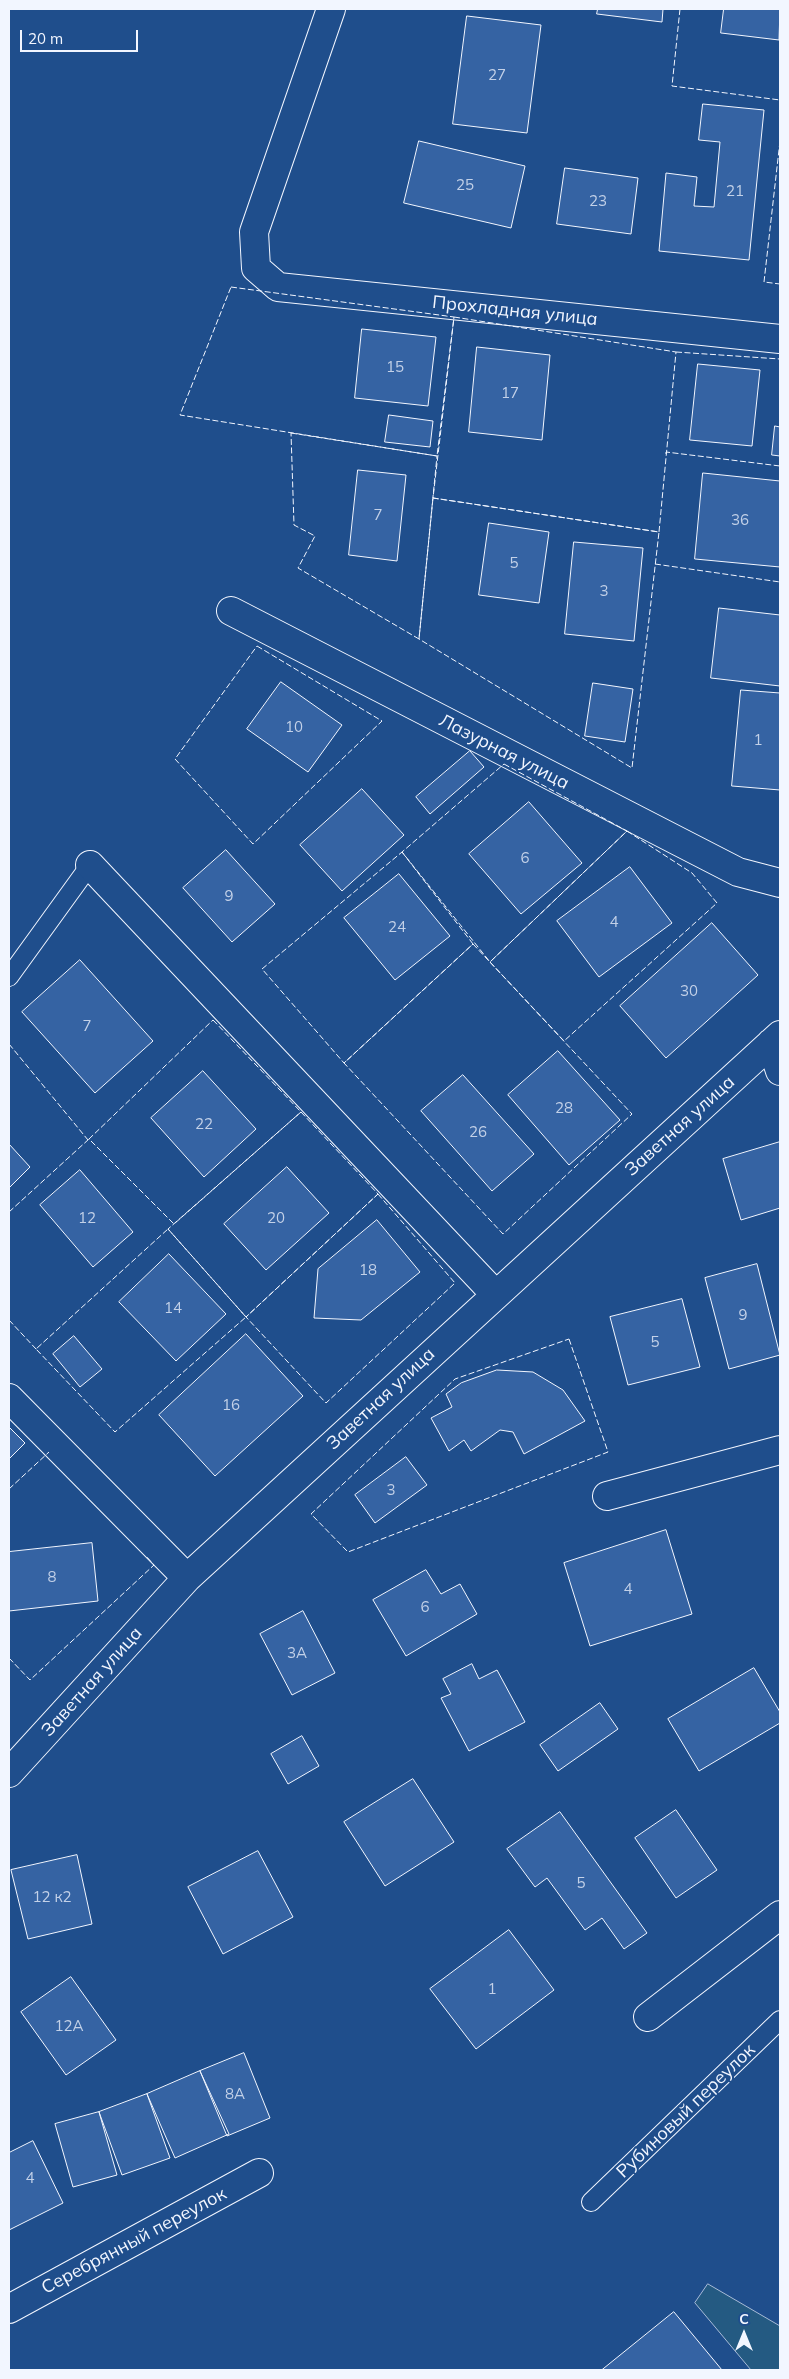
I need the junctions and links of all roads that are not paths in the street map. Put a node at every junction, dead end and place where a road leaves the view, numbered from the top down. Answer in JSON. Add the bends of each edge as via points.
{"nodes":[{"id":1,"x":331,"y":9,"type":"edge"},
{"id":2,"x":780,"y":339,"type":"edge"},
{"id":3,"x":230,"y":611,"type":"dead end"},
{"id":4,"x":90,"y":865,"type":"joint"},
{"id":5,"x":780,"y":883,"type":"edge"},
{"id":6,"x":9,"y":977,"type":"edge"},
{"id":7,"x":775,"y":1039,"type":"edge"},
{"id":8,"x":780,"y":1072,"type":"edge"},
{"id":9,"x":495,"y":1294,"type":"junction"},
{"id":10,"x":9,"y":1398,"type":"edge"},
{"id":11,"x":780,"y":1450,"type":"edge"},
{"id":12,"x":607,"y":1496,"type":"dead end"},
{"id":13,"x":187,"y":1578,"type":"junction"},
{"id":14,"x":9,"y":1773,"type":"edge"},
{"id":15,"x":780,"y":1915,"type":"edge"},
{"id":16,"x":648,"y":2017,"type":"dead end"},
{"id":17,"x":780,"y":2020,"type":"edge"},
{"id":18,"x":260,"y":2173,"type":"dead end"},
{"id":19,"x":591,"y":2202,"type":"dead end"},
{"id":20,"x":9,"y":2309,"type":"edge"}],
"edges":[{"from":1,"to":2,"type":"street","name":"Прохладная улица","via":[[254,232],[256,268],[278,286]]},
{"from":3,"to":5,"type":"street","name":"Лазурная улица","via":[[738,872]]},
{"from":4,"to":6,"type":"lane"},
{"from":4,"to":9,"type":"street"},
{"from":7,"to":8,"type":"street","name":"Заветная улица"},
{"from":7,"to":9,"type":"street","name":"Заветная улица"},
{"from":9,"to":13,"type":"street","name":"Заветная улица"},
{"from":10,"to":13,"type":"street"},
{"from":11,"to":12,"type":"street"},
{"from":13,"to":14,"type":"street","name":"Заветная улица"},
{"from":15,"to":16,"type":"street"},
{"from":17,"to":19,"type":"lane","name":"Рубиновый переулок"},
{"from":18,"to":20,"type":"street","name":"Серебрянный переулок"}]}
